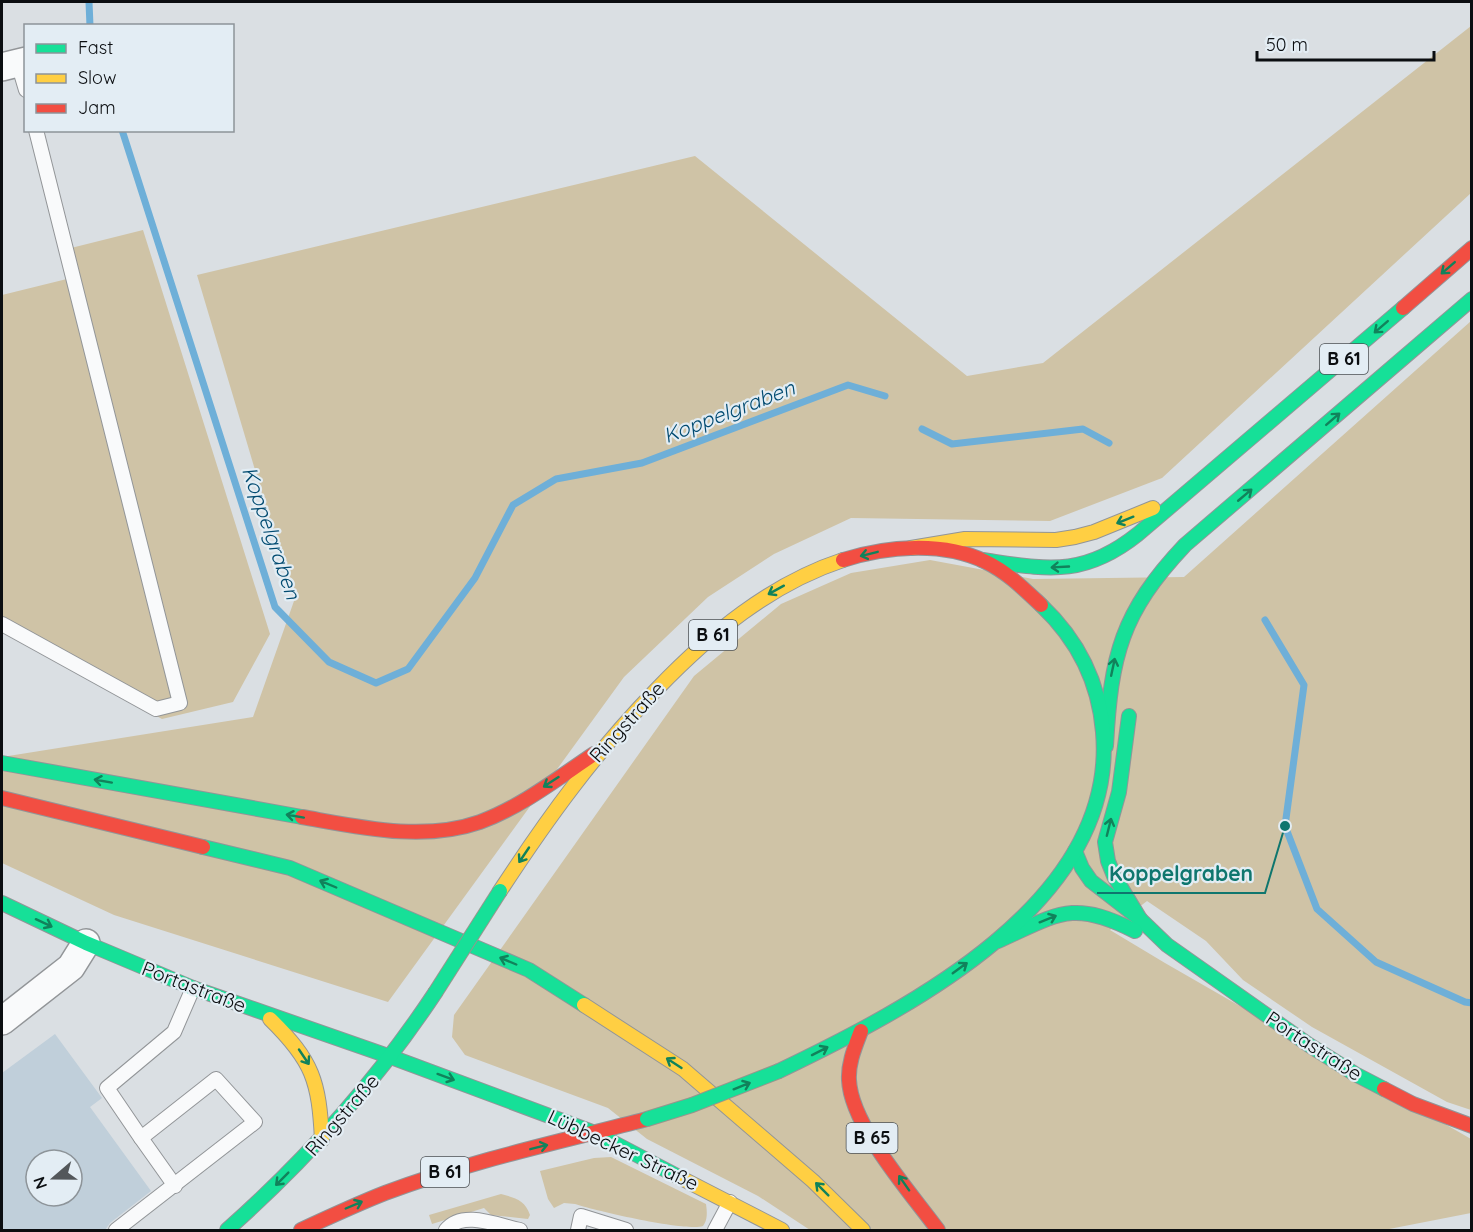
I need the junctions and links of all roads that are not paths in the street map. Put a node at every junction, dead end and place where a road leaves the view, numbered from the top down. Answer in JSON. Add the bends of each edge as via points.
{"nodes":[{"id":1,"x":15,"y":63,"type":"edge"},
{"id":2,"x":24,"y":85,"type":"edge"},
{"id":3,"x":37,"y":132,"type":"edge"},
{"id":4,"x":1472,"y":248,"type":"edge"},
{"id":5,"x":1472,"y":299,"type":"edge"},
{"id":6,"x":1179,"y":496,"type":"junction"},
{"id":7,"x":911,"y":548,"type":"junction"},
{"id":8,"x":982,"y":560,"type":"junction"},
{"id":9,"x":1144,"y":592,"type":"junction"},
{"id":10,"x":2,"y":624,"type":"edge"},
{"id":11,"x":1138,"y":637,"type":"dead end"},
{"id":12,"x":1130,"y":701,"type":"dead end"},
{"id":13,"x":1106,"y":746,"type":"junction"},
{"id":14,"x":601,"y":750,"type":"junction"},
{"id":15,"x":2,"y":763,"type":"edge"},
{"id":16,"x":2,"y":798,"type":"edge"},
{"id":17,"x":1075,"y":851,"type":"junction"},
{"id":18,"x":2,"y":903,"type":"edge"},
{"id":19,"x":1140,"y":919,"type":"junction"},
{"id":20,"x":86,"y":943,"type":"junction"},
{"id":21,"x":994,"y":943,"type":"junction"},
{"id":22,"x":1167,"y":945,"type":"junction"},
{"id":23,"x":193,"y":988,"type":"junction"},
{"id":24,"x":265,"y":1014,"type":"junction"},
{"id":25,"x":2,"y":1021,"type":"edge"},
{"id":26,"x":866,"y":1027,"type":"junction"},
{"id":27,"x":391,"y":1058,"type":"junction"},
{"id":28,"x":1472,"y":1126,"type":"edge"},
{"id":29,"x":595,"y":1132,"type":"junction"},
{"id":30,"x":141,"y":1138,"type":"junction"},
{"id":31,"x":322,"y":1140,"type":"junction"},
{"id":32,"x":175,"y":1186,"type":"junction"},
{"id":33,"x":730,"y":1202,"type":"junction"},
{"id":34,"x":495,"y":1227,"type":"edge"},
{"id":35,"x":116,"y":1230,"type":"edge"},
{"id":36,"x":226,"y":1230,"type":"edge"},
{"id":37,"x":301,"y":1230,"type":"edge"},
{"id":38,"x":446,"y":1230,"type":"edge"},
{"id":39,"x":520,"y":1230,"type":"edge"},
{"id":40,"x":578,"y":1230,"type":"edge"},
{"id":41,"x":626,"y":1230,"type":"edge"},
{"id":42,"x":715,"y":1230,"type":"edge"},
{"id":43,"x":782,"y":1230,"type":"edge"},
{"id":44,"x":863,"y":1230,"type":"edge"},
{"id":45,"x":938,"y":1230,"type":"edge"}],
"edges":[{"from":1,"to":2,"type":"lane"},
{"from":3,"to":10,"type":"lane","via":[[180,703],[156,709]]},
{"from":4,"to":6,"type":"main road","number":"B 61","one_way":true},
{"from":9,"to":5,"type":"main road","number":"B 61","one_way":true,"via":[[1185,546]]},
{"from":6,"to":7,"type":"main road","one_way":true,"via":[[1075,537],[965,539]]},
{"from":6,"to":8,"type":"main road","number":"B 61","one_way":true,"via":[[1140,534],[1086,564],[1062,568]]},
{"from":7,"to":8,"type":"main road","name":"Ringstraße","number":"B 61","via":[[953,552]]},
{"from":7,"to":14,"type":"main road","name":"Ringstraße","number":"B 61","one_way":true,"via":[[843,560],[769,594],[682,663]]},
{"from":8,"to":13,"type":"main road","name":"Ringstraße","number":"B 61","via":[[1041,602],[1063,626],[1084,660],[1096,692]]},
{"from":9,"to":11,"type":"main road"},
{"from":13,"to":9,"type":"main road","number":"B 61","one_way":true,"via":[[1115,657]]},
{"from":19,"to":12,"type":"main road","one_way":true,"via":[[1114,876],[1105,842],[1123,772]]},
{"from":13,"to":17,"type":"main road","number":"B 61","via":[[1095,804]]},
{"from":14,"to":15,"type":"main road","one_way":true,"via":[[506,810],[467,825],[415,832],[374,830]]},
{"from":14,"to":27,"type":"main road","name":"Ringstraße","number":"B 61","one_way":true,"bridge":true,"via":[[569,789]]},
{"from":44,"to":16,"type":"main road","one_way":true,"via":[[813,1181],[683,1069],[529,970],[290,868]]},
{"from":17,"to":19,"type":"main road","name":"Portastraße","via":[[1091,880]]},
{"from":17,"to":21,"type":"main road","number":"B 61","via":[[1046,891]]},
{"from":18,"to":20,"type":"main road","name":"Portastraße","one_way":true},
{"from":19,"to":22,"type":"main road","name":"Portastraße"},
{"from":20,"to":23,"type":"main road","name":"Portastraße"},
{"from":20,"to":25,"type":"street","via":[[71,968]]},
{"from":21,"to":22,"type":"main road","name":"Portastraße","one_way":true,"via":[[1076,911],[1107,918]]},
{"from":26,"to":21,"type":"main road","number":"B 61","one_way":true},
{"from":22,"to":28,"type":"main road","name":"Portastraße","via":[[1355,1074],[1413,1104]]},
{"from":23,"to":24,"type":"main road","name":"Portastraße"},
{"from":23,"to":30,"type":"lane","via":[[174,1032],[107,1088]]},
{"from":24,"to":27,"type":"main road","name":"Portastraße"},
{"from":24,"to":31,"type":"main road","one_way":true,"via":[[294,1041],[309,1062],[321,1105]]},
{"from":29,"to":26,"type":"main road","number":"B 61","one_way":true,"bridge":true,"via":[[692,1105],[779,1071]]},
{"from":45,"to":26,"type":"main road","number":"B 65","one_way":true,"via":[[873,1138],[850,1089],[849,1070]]},
{"from":27,"to":29,"type":"main road","name":"Lübbecker Straße","one_way":true},
{"from":27,"to":31,"type":"main road","name":"Ringstraße","number":"B 61"},
{"from":29,"to":33,"type":"main road","name":"Lübbecker Straße"},
{"from":37,"to":29,"type":"main road","number":"B 61","one_way":true,"via":[[419,1180]]},
{"from":30,"to":32,"type":"lane"},
{"from":30,"to":32,"type":"lane","via":[[216,1078],[255,1122]]},
{"from":31,"to":36,"type":"main road","name":"Ringstraße","number":"B 61","one_way":true},
{"from":32,"to":35,"type":"lane"},
{"from":33,"to":42,"type":"lane"},
{"from":33,"to":43,"type":"main road","name":"Lübbecker Straße"},
{"from":34,"to":38,"type":"lane","via":[[480,1220],[468,1220]]},
{"from":34,"to":39,"type":"lane"},
{"from":40,"to":41,"type":"lane","via":[[581,1216]]}]}
